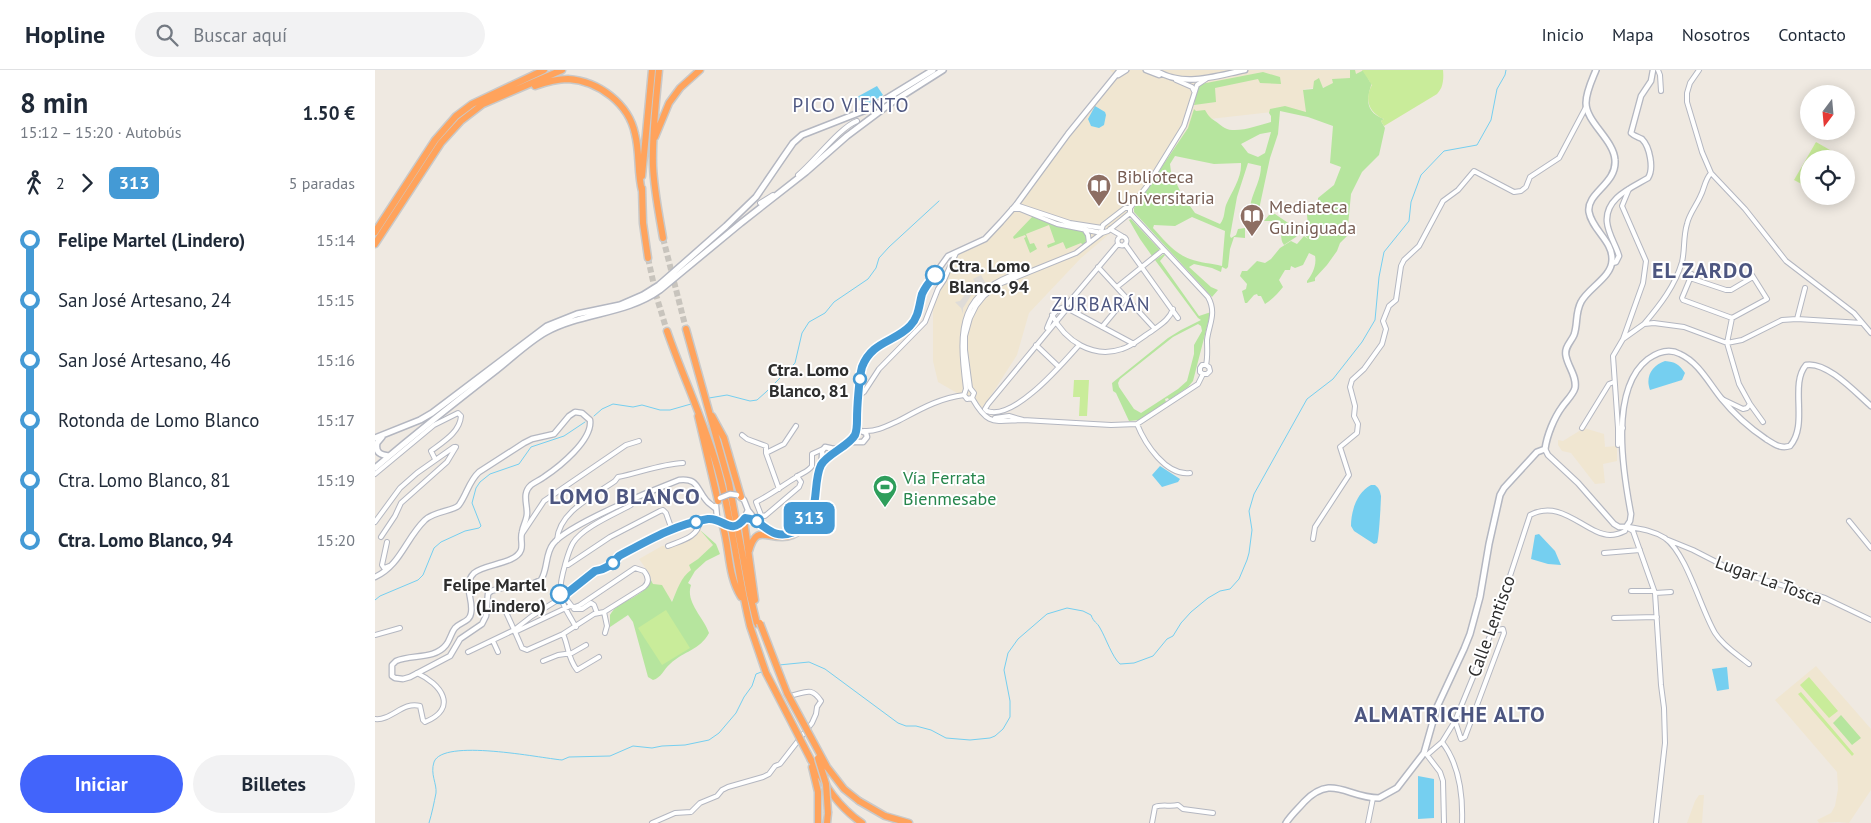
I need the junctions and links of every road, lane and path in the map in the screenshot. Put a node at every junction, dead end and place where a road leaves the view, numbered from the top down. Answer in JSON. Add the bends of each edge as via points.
{"nodes":[{"id":1,"x":544,"y":70,"type":"edge"},
{"id":2,"x":552,"y":70,"type":"edge"},
{"id":3,"x":562,"y":70,"type":"edge"},
{"id":4,"x":652,"y":70,"type":"edge"},
{"id":5,"x":659,"y":70,"type":"edge"},
{"id":6,"x":700,"y":70,"type":"edge"},
{"id":7,"x":933,"y":70,"type":"edge"},
{"id":8,"x":943,"y":70,"type":"edge"},
{"id":9,"x":1120,"y":70,"type":"edge"},
{"id":10,"x":1126,"y":70,"type":"edge"},
{"id":11,"x":1146,"y":70,"type":"edge"},
{"id":12,"x":1155,"y":70,"type":"edge"},
{"id":13,"x":1245,"y":70,"type":"edge"},
{"id":14,"x":1596,"y":70,"type":"edge"},
{"id":15,"x":1653,"y":70,"type":"edge"},
{"id":16,"x":1658,"y":70,"type":"edge"},
{"id":17,"x":1699,"y":70,"type":"edge"},
{"id":18,"x":1115,"y":77,"type":"junction"},
{"id":19,"x":1210,"y":77,"type":"junction"},
{"id":20,"x":1171,"y":78,"type":"junction"},
{"id":21,"x":1661,"y":91,"type":"dead end"},
{"id":22,"x":1194,"y":92,"type":"junction"},
{"id":23,"x":490,"y":95,"type":"junction"},
{"id":24,"x":1586,"y":107,"type":"junction"},
{"id":25,"x":471,"y":112,"type":"junction"},
{"id":26,"x":857,"y":122,"type":"dead end"},
{"id":27,"x":653,"y":140,"type":"junction"},
{"id":28,"x":1711,"y":174,"type":"junction"},
{"id":29,"x":1629,"y":188,"type":"junction"},
{"id":30,"x":642,"y":190,"type":"junction"},
{"id":31,"x":760,"y":203,"type":"dead end"},
{"id":32,"x":1017,"y":203,"type":"junction"},
{"id":33,"x":1012,"y":209,"type":"junction"},
{"id":34,"x":1130,"y":210,"type":"junction"},
{"id":35,"x":1084,"y":229,"type":"junction"},
{"id":36,"x":1102,"y":230,"type":"junction"},
{"id":37,"x":1109,"y":230,"type":"junction"},
{"id":38,"x":375,"y":232,"type":"edge"},
{"id":39,"x":1122,"y":236,"type":"junction"},
{"id":40,"x":663,"y":238,"type":"tunnel mouth"},
{"id":41,"x":1118,"y":239,"type":"junction"},
{"id":42,"x":375,"y":244,"type":"edge"},
{"id":43,"x":1089,"y":244,"type":"junction"},
{"id":44,"x":1119,"y":244,"type":"junction"},
{"id":45,"x":1125,"y":244,"type":"junction"},
{"id":46,"x":1163,"y":250,"type":"junction"},
{"id":47,"x":956,"y":251,"type":"junction"},
{"id":48,"x":648,"y":258,"type":"tunnel mouth"},
{"id":49,"x":1612,"y":263,"type":"junction"},
{"id":50,"x":1099,"y":267,"type":"junction"},
{"id":51,"x":1141,"y":268,"type":"junction"},
{"id":52,"x":1117,"y":287,"type":"junction"},
{"id":53,"x":1805,"y":288,"type":"dead end"},
{"id":54,"x":1126,"y":298,"type":"junction"},
{"id":55,"x":1065,"y":306,"type":"junction"},
{"id":56,"x":1173,"y":310,"type":"junction"},
{"id":57,"x":1052,"y":315,"type":"junction"},
{"id":58,"x":1179,"y":318,"type":"dead end"},
{"id":59,"x":1732,"y":318,"type":"junction"},
{"id":60,"x":1797,"y":319,"type":"junction"},
{"id":61,"x":1055,"y":321,"type":"junction"},
{"id":62,"x":1862,"y":323,"type":"junction"},
{"id":63,"x":1644,"y":324,"type":"junction"},
{"id":64,"x":1103,"y":327,"type":"junction"},
{"id":65,"x":1154,"y":328,"type":"junction"},
{"id":66,"x":686,"y":329,"type":"tunnel mouth"},
{"id":67,"x":667,"y":331,"type":"tunnel mouth"},
{"id":68,"x":1871,"y":332,"type":"edge"},
{"id":69,"x":1045,"y":333,"type":"junction"},
{"id":70,"x":1623,"y":339,"type":"junction"},
{"id":71,"x":1727,"y":343,"type":"junction"},
{"id":72,"x":1133,"y":344,"type":"junction"},
{"id":73,"x":1036,"y":345,"type":"junction"},
{"id":74,"x":1079,"y":345,"type":"junction"},
{"id":75,"x":1206,"y":365,"type":"junction"},
{"id":76,"x":1059,"y":366,"type":"junction"},
{"id":77,"x":1203,"y":374,"type":"junction"},
{"id":78,"x":1614,"y":382,"type":"junction"},
{"id":79,"x":968,"y":389,"type":"junction"},
{"id":80,"x":964,"y":395,"type":"junction"},
{"id":81,"x":859,"y":396,"type":"junction"},
{"id":82,"x":972,"y":398,"type":"junction"},
{"id":83,"x":1722,"y":399,"type":"junction"},
{"id":84,"x":1750,"y":404,"type":"junction"},
{"id":85,"x":1871,"y":406,"type":"edge"},
{"id":86,"x":436,"y":417,"type":"junction"},
{"id":87,"x":1763,"y":422,"type":"dead end"},
{"id":88,"x":1137,"y":424,"type":"junction"},
{"id":89,"x":434,"y":425,"type":"junction"},
{"id":90,"x":796,"y":426,"type":"dead end"},
{"id":91,"x":1582,"y":428,"type":"dead end"},
{"id":92,"x":1621,"y":428,"type":"junction"},
{"id":93,"x":395,"y":430,"type":"junction"},
{"id":94,"x":860,"y":432,"type":"junction"},
{"id":95,"x":870,"y":432,"type":"junction"},
{"id":96,"x":742,"y":435,"type":"dead end"},
{"id":97,"x":867,"y":437,"type":"junction"},
{"id":98,"x":375,"y":438,"type":"edge"},
{"id":99,"x":639,"y":441,"type":"dead end"},
{"id":100,"x":850,"y":442,"type":"junction"},
{"id":101,"x":1618,"y":445,"type":"dead end"},
{"id":102,"x":723,"y":446,"type":"junction"},
{"id":103,"x":708,"y":447,"type":"junction"},
{"id":104,"x":842,"y":447,"type":"junction"},
{"id":105,"x":398,"y":449,"type":"junction"},
{"id":106,"x":1545,"y":449,"type":"junction"},
{"id":107,"x":823,"y":452,"type":"junction"},
{"id":108,"x":766,"y":453,"type":"junction"},
{"id":109,"x":389,"y":456,"type":"junction"},
{"id":110,"x":435,"y":459,"type":"junction"},
{"id":111,"x":683,"y":462,"type":"dead end"},
{"id":112,"x":822,"y":464,"type":"junction"},
{"id":113,"x":375,"y":468,"type":"edge"},
{"id":114,"x":1190,"y":473,"type":"dead end"},
{"id":115,"x":375,"y":474,"type":"edge"},
{"id":116,"x":797,"y":476,"type":"junction"},
{"id":117,"x":779,"y":489,"type":"junction"},
{"id":118,"x":739,"y":496,"type":"junction"},
{"id":119,"x":704,"y":498,"type":"junction"},
{"id":120,"x":633,"y":500,"type":"junction"},
{"id":121,"x":719,"y":500,"type":"junction"},
{"id":122,"x":715,"y":510,"type":"junction"},
{"id":123,"x":748,"y":510,"type":"junction"},
{"id":124,"x":707,"y":519,"type":"junction"},
{"id":125,"x":755,"y":519,"type":"junction"},
{"id":126,"x":744,"y":520,"type":"junction"},
{"id":127,"x":699,"y":521,"type":"junction"},
{"id":128,"x":1849,"y":521,"type":"dead end"},
{"id":129,"x":375,"y":522,"type":"edge"},
{"id":130,"x":721,"y":522,"type":"junction"},
{"id":131,"x":1625,"y":527,"type":"junction"},
{"id":132,"x":802,"y":528,"type":"junction"},
{"id":133,"x":672,"y":530,"type":"junction"},
{"id":134,"x":521,"y":534,"type":"junction"},
{"id":135,"x":381,"y":537,"type":"dead end"},
{"id":136,"x":1313,"y":539,"type":"dead end"},
{"id":137,"x":1666,"y":539,"type":"junction"},
{"id":138,"x":557,"y":540,"type":"junction"},
{"id":139,"x":387,"y":542,"type":"dead end"},
{"id":140,"x":668,"y":546,"type":"dead end"},
{"id":141,"x":1871,"y":548,"type":"edge"},
{"id":142,"x":1640,"y":550,"type":"junction"},
{"id":143,"x":749,"y":553,"type":"junction"},
{"id":144,"x":1604,"y":553,"type":"dead end"},
{"id":145,"x":399,"y":556,"type":"junction"},
{"id":146,"x":565,"y":565,"type":"junction"},
{"id":147,"x":375,"y":577,"type":"edge"},
{"id":148,"x":1631,"y":591,"type":"dead end"},
{"id":149,"x":1655,"y":592,"type":"junction"},
{"id":150,"x":1671,"y":592,"type":"dead end"},
{"id":151,"x":562,"y":597,"type":"junction"},
{"id":152,"x":743,"y":600,"type":"junction"},
{"id":153,"x":570,"y":606,"type":"junction"},
{"id":154,"x":566,"y":609,"type":"junction"},
{"id":155,"x":505,"y":610,"type":"dead end"},
{"id":156,"x":604,"y":612,"type":"junction"},
{"id":157,"x":597,"y":613,"type":"junction"},
{"id":158,"x":1657,"y":617,"type":"junction"},
{"id":159,"x":1614,"y":618,"type":"dead end"},
{"id":160,"x":1871,"y":620,"type":"edge"},
{"id":161,"x":759,"y":623,"type":"junction"},
{"id":162,"x":576,"y":627,"type":"junction"},
{"id":163,"x":400,"y":628,"type":"dead end"},
{"id":164,"x":514,"y":630,"type":"junction"},
{"id":165,"x":1491,"y":631,"type":"junction"},
{"id":166,"x":605,"y":633,"type":"dead end"},
{"id":167,"x":563,"y":634,"type":"junction"},
{"id":168,"x":375,"y":635,"type":"edge"},
{"id":169,"x":493,"y":641,"type":"junction"},
{"id":170,"x":587,"y":644,"type":"dead end"},
{"id":171,"x":468,"y":652,"type":"dead end"},
{"id":172,"x":498,"y":652,"type":"dead end"},
{"id":173,"x":568,"y":654,"type":"junction"},
{"id":174,"x":599,"y":657,"type":"dead end"},
{"id":175,"x":543,"y":660,"type":"dead end"},
{"id":176,"x":1749,"y":664,"type":"dead end"},
{"id":177,"x":417,"y":673,"type":"junction"},
{"id":178,"x":783,"y":680,"type":"dead end"},
{"id":179,"x":375,"y":719,"type":"edge"},
{"id":180,"x":1455,"y":721,"type":"junction"},
{"id":181,"x":1443,"y":742,"type":"junction"},
{"id":182,"x":1426,"y":754,"type":"junction"},
{"id":183,"x":811,"y":760,"type":"junction"},
{"id":184,"x":1373,"y":798,"type":"junction"},
{"id":185,"x":1213,"y":813,"type":"dead end"},
{"id":186,"x":652,"y":823,"type":"edge"},
{"id":187,"x":818,"y":823,"type":"edge"},
{"id":188,"x":827,"y":823,"type":"edge"},
{"id":189,"x":863,"y":823,"type":"edge"},
{"id":190,"x":909,"y":823,"type":"edge"},
{"id":191,"x":1153,"y":823,"type":"edge"},
{"id":192,"x":1286,"y":823,"type":"edge"},
{"id":193,"x":1367,"y":823,"type":"edge"},
{"id":194,"x":1444,"y":823,"type":"edge"},
{"id":195,"x":1462,"y":823,"type":"edge"},
{"id":196,"x":1656,"y":823,"type":"edge"}],
"edges":[{"from":1,"to":23,"type":"highway"},
{"from":2,"to":23,"type":"highway"},
{"from":3,"to":25,"type":"highway"},
{"from":4,"to":30,"type":"highway"},
{"from":5,"to":27,"type":"highway"},
{"from":6,"to":27,"type":"highway","via":[[669,103]]},
{"from":7,"to":93,"type":"main road","via":[[871,108],[802,135],[783,156],[756,197],[651,290],[620,305],[577,314],[547,326],[431,414]]},
{"from":8,"to":86,"type":"main road","via":[[847,136],[648,298],[629,307],[572,321],[543,334]]},
{"from":9,"to":18,"type":"street"},
{"from":10,"to":18,"type":"street"},
{"from":11,"to":20,"type":"street"},
{"from":12,"to":20,"type":"street"},
{"from":13,"to":19,"type":"street"},
{"from":14,"to":24,"type":"main road"},
{"from":15,"to":29,"type":"street","via":[[1651,81],[1641,96],[1631,133],[1642,140],[1647,149],[1651,174]]},
{"from":16,"to":21,"type":"street"},
{"from":17,"to":28,"type":"street","via":[[1690,83],[1687,102]]},
{"from":18,"to":32,"type":"street"},
{"from":19,"to":20,"type":"street"},
{"from":19,"to":22,"type":"street","via":[[1200,82]]},
{"from":20,"to":22,"type":"street","via":[[1192,87]]},
{"from":22,"to":34,"type":"street","via":[[1184,126]]},
{"from":23,"to":38,"type":"highway","via":[[472,104],[445,126]]},
{"from":24,"to":49,"type":"main road","via":[[1615,158],[1609,181],[1595,195],[1589,210],[1611,251]]},
{"from":24,"to":136,"type":"street","via":[[1559,158],[1531,177],[1521,191],[1514,192],[1474,171],[1458,190],[1443,201],[1419,246],[1404,260],[1396,300],[1389,306],[1383,321],[1382,344],[1352,380],[1350,388],[1357,433],[1340,447],[1349,478],[1315,527]]},
{"from":25,"to":30,"type":"highway","via":[[554,80],[580,81],[600,89],[617,102],[632,122]]},
{"from":25,"to":42,"type":"highway","via":[[441,142]]},
{"from":26,"to":31,"type":"street","via":[[838,135],[800,173]]},
{"from":27,"to":40,"type":"highway","via":[[655,191]]},
{"from":28,"to":62,"type":"street","via":[[1745,209],[1786,261],[1854,313]]},
{"from":28,"to":63,"type":"street","via":[[1705,180],[1689,218],[1683,259],[1671,288]]},
{"from":29,"to":49,"type":"street","via":[[1615,200],[1607,216],[1619,256]]},
{"from":29,"to":70,"type":"street","via":[[1623,206],[1646,261],[1643,283]]},
{"from":30,"to":48,"type":"highway"},
{"from":32,"to":33,"type":"street"},
{"from":32,"to":36,"type":"street","via":[[1069,223]]},
{"from":33,"to":35,"type":"street"},
{"from":33,"to":47,"type":"street","via":[[985,239]]},
{"from":34,"to":36,"type":"street","via":[[1125,208]]},
{"from":34,"to":37,"type":"street"},
{"from":34,"to":46,"type":"street"},
{"from":35,"to":36,"type":"street"},
{"from":35,"to":43,"type":"street"},
{"from":36,"to":37,"type":"street"},
{"from":36,"to":43,"type":"street"},
{"from":37,"to":39,"type":"street"},
{"from":37,"to":41,"type":"street"},
{"from":39,"to":41,"type":"street"},
{"from":39,"to":45,"type":"street"},
{"from":41,"to":44,"type":"street"},
{"from":43,"to":79,"type":"street","via":[[1076,253],[997,285],[976,306],[965,336]]},
{"from":44,"to":45,"type":"street"},
{"from":44,"to":50,"type":"street"},
{"from":45,"to":51,"type":"street"},
{"from":46,"to":51,"type":"street"},
{"from":46,"to":75,"type":"street","via":[[1212,304]]},
{"from":47,"to":81,"type":"street","via":[[925,322],[879,369]]},
{"from":47,"to":81,"type":"street","via":[[948,256],[927,285],[910,326],[880,344],[864,363]]},
{"from":49,"to":106,"type":"main road","via":[[1577,311],[1575,333],[1565,350],[1575,388],[1559,412]]},
{"from":50,"to":52,"type":"street"},
{"from":50,"to":55,"type":"street"},
{"from":51,"to":52,"type":"street"},
{"from":51,"to":56,"type":"street"},
{"from":52,"to":54,"type":"street"},
{"from":53,"to":60,"type":"street"},
{"from":54,"to":64,"type":"street"},
{"from":54,"to":65,"type":"street"},
{"from":55,"to":57,"type":"street"},
{"from":55,"to":61,"type":"street","via":[[1065,311]]},
{"from":55,"to":64,"type":"street"},
{"from":56,"to":58,"type":"street"},
{"from":56,"to":65,"type":"street","via":[[1170,318]]},
{"from":57,"to":61,"type":"street"},
{"from":57,"to":69,"type":"street"},
{"from":59,"to":59,"type":"street","via":[[1767,299],[1753,276],[1731,290],[1691,276],[1683,300]]},
{"from":59,"to":71,"type":"street"},
{"from":60,"to":62,"type":"street"},
{"from":60,"to":71,"type":"street","via":[[1774,323],[1742,340]]},
{"from":61,"to":69,"type":"street"},
{"from":61,"to":74,"type":"street"},
{"from":62,"to":68,"type":"street"},
{"from":63,"to":70,"type":"street"},
{"from":63,"to":71,"type":"street","via":[[1684,327]]},
{"from":64,"to":72,"type":"street"},
{"from":65,"to":72,"type":"street"},
{"from":66,"to":102,"type":"highway","via":[[708,411]]},
{"from":67,"to":103,"type":"highway","via":[[697,407]]},
{"from":69,"to":73,"type":"street"},
{"from":70,"to":78,"type":"street","via":[[1613,356]]},
{"from":71,"to":84,"type":"street","via":[[1739,384]]},
{"from":72,"to":74,"type":"street","via":[[1113,352]]},
{"from":73,"to":76,"type":"street"},
{"from":73,"to":76,"type":"street","via":[[985,409],[993,413],[1017,405]]},
{"from":74,"to":76,"type":"street"},
{"from":75,"to":77,"type":"street","via":[[1200,368]]},
{"from":75,"to":77,"type":"street","via":[[1210,371]]},
{"from":77,"to":88,"type":"street","via":[[1198,384]]},
{"from":78,"to":91,"type":"street","via":[[1609,384]]},
{"from":78,"to":92,"type":"street"},
{"from":79,"to":80,"type":"street"},
{"from":79,"to":82,"type":"street","via":[[974,393]]},
{"from":80,"to":82,"type":"street","via":[[967,399]]},
{"from":80,"to":95,"type":"street","via":[[940,400]]},
{"from":81,"to":94,"type":"street","via":[[857,425]]},
{"from":82,"to":88,"type":"street","via":[[980,411],[993,418],[1009,416],[1023,420]]},
{"from":83,"to":84,"type":"street","via":[[1743,409]]},
{"from":83,"to":85,"type":"street","via":[[1750,429],[1785,447],[1790,446],[1796,434],[1800,375],[1806,365],[1819,366],[1830,372]]},
{"from":83,"to":92,"type":"street","via":[[1687,358],[1672,351],[1663,351],[1644,362],[1632,380]]},
{"from":84,"to":87,"type":"street"},
{"from":86,"to":89,"type":"main road"},
{"from":86,"to":105,"type":"main road"},
{"from":88,"to":114,"type":"street","via":[[1165,464],[1179,472]]},
{"from":89,"to":105,"type":"main road"},
{"from":89,"to":110,"type":"street","via":[[458,413],[461,416],[451,436],[431,451]]},
{"from":89,"to":115,"type":"street"},
{"from":90,"to":108,"type":"street","via":[[784,444]]},
{"from":92,"to":101,"type":"street"},
{"from":92,"to":131,"type":"street","via":[[1623,469],[1631,514]]},
{"from":93,"to":98,"type":"main road"},
{"from":93,"to":109,"type":"main road","via":[[378,440],[376,446],[380,454]]},
{"from":94,"to":95,"type":"street"},
{"from":94,"to":97,"type":"street"},
{"from":94,"to":100,"type":"street"},
{"from":95,"to":97,"type":"street"},
{"from":96,"to":108,"type":"street","via":[[766,446]]},
{"from":97,"to":100,"type":"street","via":[[863,442]]},
{"from":99,"to":134,"type":"street","via":[[626,445],[543,501]]},
{"from":100,"to":104,"type":"street"},
{"from":102,"to":118,"type":"highway"},
{"from":102,"to":161,"type":"highway","via":[[750,595]]},
{"from":103,"to":121,"type":"highway"},
{"from":103,"to":152,"type":"highway","via":[[726,502]]},
{"from":104,"to":107,"type":"street"},
{"from":104,"to":112,"type":"street"},
{"from":105,"to":109,"type":"main road"},
{"from":106,"to":131,"type":"street","via":[[1614,524]]},
{"from":106,"to":182,"type":"main road","via":[[1537,452],[1500,495],[1480,596],[1464,649],[1437,707]]},
{"from":107,"to":112,"type":"street"},
{"from":107,"to":116,"type":"street","via":[[812,454],[811,468]]},
{"from":108,"to":117,"type":"street"},
{"from":109,"to":113,"type":"main road"},
{"from":110,"to":129,"type":"street","via":[[400,488]]},
{"from":110,"to":135,"type":"street","via":[[456,448],[447,462],[401,503]]},
{"from":111,"to":138,"type":"street","via":[[618,477],[571,512],[560,528]]},
{"from":112,"to":132,"type":"street","via":[[812,513]]},
{"from":116,"to":117,"type":"street"},
{"from":116,"to":117,"type":"street","via":[[801,482],[799,487],[765,516],[761,515],[756,502]]},
{"from":118,"to":121,"type":"street","bridge":true,"via":[[730,494]]},
{"from":118,"to":123,"type":"street"},
{"from":119,"to":120,"type":"street","via":[[697,484],[684,479]]},
{"from":119,"to":121,"type":"street"},
{"from":119,"to":122,"type":"street"},
{"from":120,"to":138,"type":"street","via":[[566,532]]},
{"from":120,"to":146,"type":"street","via":[[631,505],[580,535],[569,550]]},
{"from":121,"to":122,"type":"street"},
{"from":122,"to":124,"type":"street"},
{"from":122,"to":130,"type":"street"},
{"from":123,"to":125,"type":"street"},
{"from":123,"to":126,"type":"street"},
{"from":124,"to":127,"type":"street"},
{"from":124,"to":130,"type":"street"},
{"from":125,"to":126,"type":"street"},
{"from":125,"to":132,"type":"street","via":[[768,531],[779,534]]},
{"from":126,"to":130,"type":"street","bridge":true,"via":[[734,526]]},
{"from":126,"to":143,"type":"highway"},
{"from":127,"to":133,"type":"street"},
{"from":127,"to":140,"type":"street","via":[[697,531],[691,537]]},
{"from":128,"to":141,"type":"street"},
{"from":130,"to":152,"type":"highway","via":[[733,576]]},
{"from":131,"to":137,"type":"street","name":"Lugar La Tosca","via":[[1641,528]]},
{"from":131,"to":142,"type":"street","via":[[1633,531]]},
{"from":131,"to":165,"type":"street","name":"Calle Lentisco","via":[[1625,531],[1612,535],[1563,514],[1535,512],[1530,516]]},
{"from":132,"to":143,"type":"highway","via":[[791,536],[757,535]]},
{"from":133,"to":146,"type":"street","via":[[663,510]]},
{"from":133,"to":151,"type":"street","via":[[619,556]]},
{"from":134,"to":145,"type":"street","via":[[527,514],[527,492],[531,485],[577,448],[591,426],[588,416],[575,412],[554,434],[524,443],[479,472],[460,504],[424,520]]},
{"from":134,"to":177,"type":"street","via":[[519,554],[479,570],[471,577],[468,592],[471,616],[455,628],[447,644],[438,652],[400,660],[392,666],[392,676],[397,679]]},
{"from":137,"to":160,"type":"street","name":"Lugar La Tosca","via":[[1734,571],[1825,598]]},
{"from":137,"to":176,"type":"street","via":[[1694,584],[1716,634]]},
{"from":138,"to":177,"type":"street","via":[[551,546],[541,580],[491,591],[482,624],[461,639],[449,656]]},
{"from":139,"to":145,"type":"street","via":[[384,568]]},
{"from":142,"to":144,"type":"street"},
{"from":142,"to":149,"type":"street"},
{"from":143,"to":161,"type":"highway"},
{"from":145,"to":147,"type":"street","via":[[389,569]]},
{"from":146,"to":151,"type":"street","via":[[559,585]]},
{"from":148,"to":149,"type":"street"},
{"from":149,"to":150,"type":"street"},
{"from":149,"to":158,"type":"street"},
{"from":151,"to":153,"type":"street"},
{"from":151,"to":154,"type":"street"},
{"from":151,"to":164,"type":"street"},
{"from":152,"to":183,"type":"highway","bridge":true,"via":[[767,673]]},
{"from":153,"to":154,"type":"street"},
{"from":153,"to":156,"type":"street","via":[[575,607],[635,568],[646,572],[646,585]]},
{"from":153,"to":157,"type":"street","via":[[578,610],[591,604]]},
{"from":154,"to":162,"type":"street"},
{"from":154,"to":164,"type":"street"},
{"from":155,"to":164,"type":"street"},
{"from":156,"to":157,"type":"street"},
{"from":156,"to":166,"type":"street"},
{"from":157,"to":162,"type":"street"},
{"from":158,"to":159,"type":"street"},
{"from":158,"to":196,"type":"street","via":[[1666,731]]},
{"from":161,"to":188,"type":"highway","bridge":true,"via":[[784,695],[819,759],[826,784]]},
{"from":161,"to":190,"type":"highway","bridge":true,"via":[[787,693],[827,767],[844,789],[859,801],[885,816]]},
{"from":162,"to":167,"type":"street"},
{"from":163,"to":168,"type":"street"},
{"from":164,"to":167,"type":"street","via":[[525,650]]},
{"from":164,"to":169,"type":"street"},
{"from":165,"to":180,"type":"street","name":"Calle Lentisco"},
{"from":165,"to":180,"type":"street","via":[[1503,630],[1504,633],[1465,737],[1461,739]]},
{"from":167,"to":173,"type":"street"},
{"from":169,"to":171,"type":"street"},
{"from":169,"to":172,"type":"street"},
{"from":170,"to":173,"type":"street"},
{"from":173,"to":174,"type":"street","via":[[579,670]]},
{"from":173,"to":175,"type":"street"},
{"from":177,"to":179,"type":"street","via":[[439,688],[445,700],[441,710],[425,722],[417,705],[381,720]]},
{"from":178,"to":186,"type":"street","via":[[787,696],[811,691],[821,701],[812,723],[780,764],[763,777],[727,787],[691,812],[675,813]]},
{"from":180,"to":181,"type":"street","name":"Calle Lentisco"},
{"from":181,"to":182,"type":"street","name":"Calle Lentisco"},
{"from":181,"to":195,"type":"street","via":[[1457,775]]},
{"from":182,"to":184,"type":"main road","via":[[1397,788]]},
{"from":182,"to":194,"type":"street","via":[[1443,781]]},
{"from":183,"to":187,"type":"highway","via":[[818,792]]},
{"from":183,"to":189,"type":"highway","bridge":true,"via":[[831,794]]},
{"from":184,"to":192,"type":"main road","via":[[1325,788],[1314,792]]},
{"from":184,"to":193,"type":"street"},
{"from":185,"to":191,"type":"street","via":[[1178,805],[1159,805],[1153,812]]}]}
